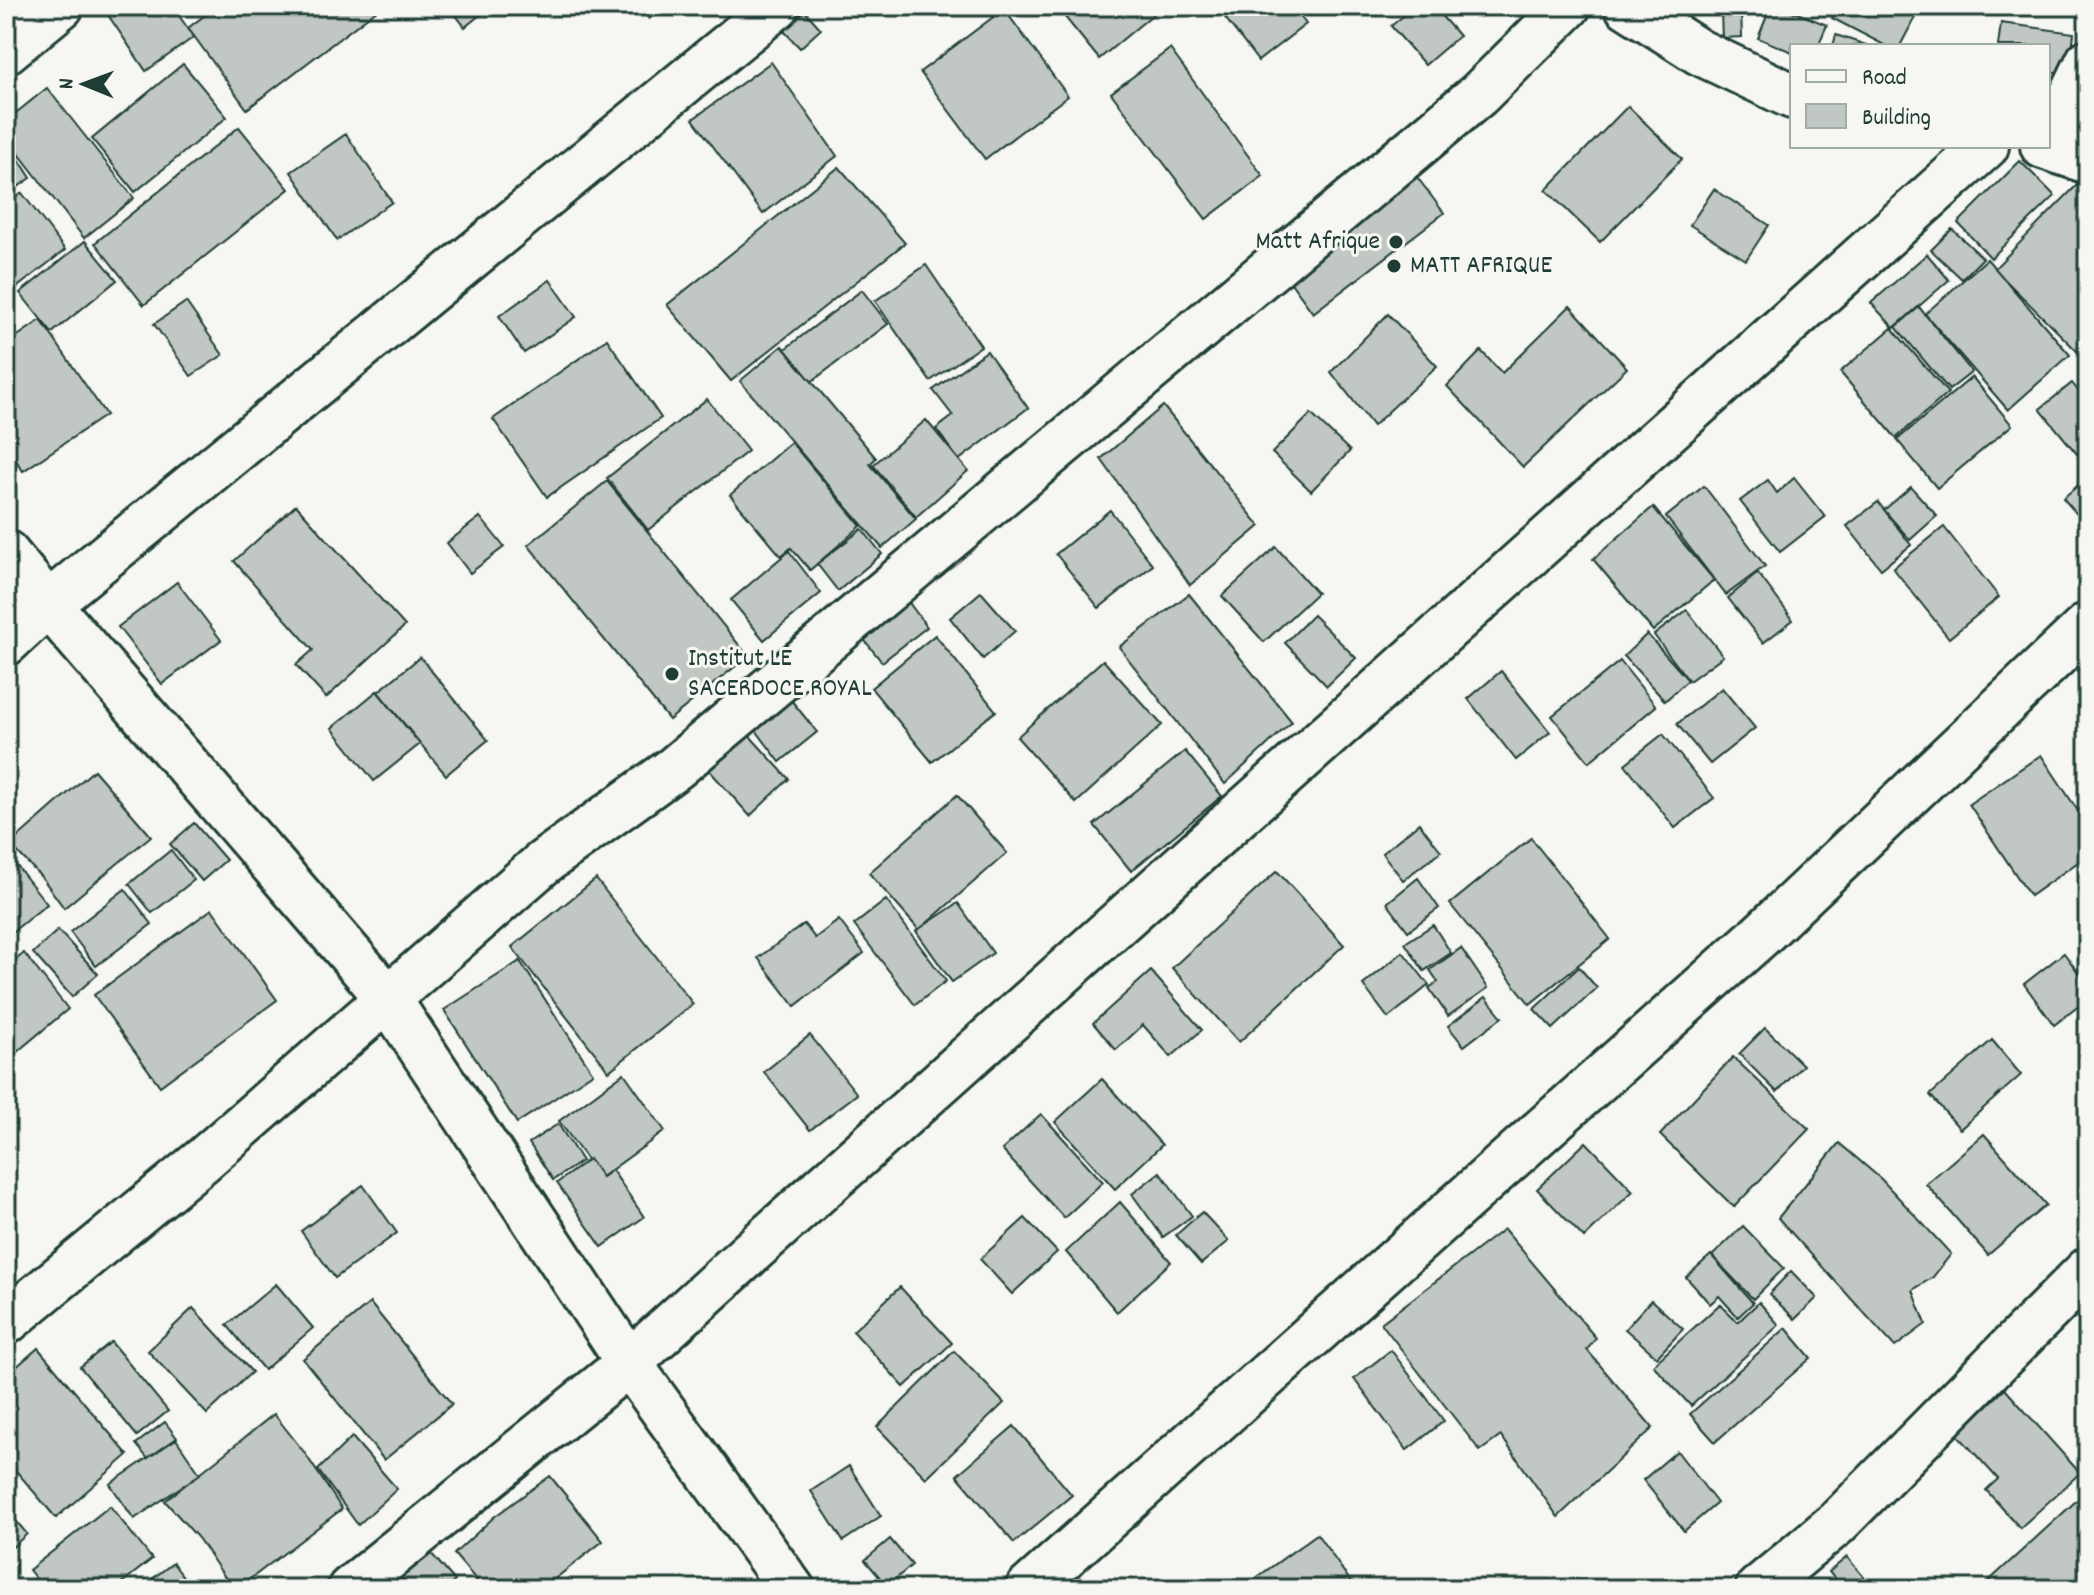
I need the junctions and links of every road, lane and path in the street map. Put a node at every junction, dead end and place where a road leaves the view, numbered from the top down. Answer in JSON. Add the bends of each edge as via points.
{"nodes":[{"id":1,"x":61,"y":6,"type":"edge"},
{"id":2,"x":777,"y":6,"type":"edge"},
{"id":3,"x":1568,"y":6,"type":"edge"},
{"id":4,"x":1627,"y":6,"type":"edge"},
{"id":5,"x":6,"y":51,"type":"edge"},
{"id":6,"x":2088,"y":62,"type":"edge"},
{"id":7,"x":1790,"y":95,"type":"edge"},
{"id":8,"x":2050,"y":138,"type":"edge"},
{"id":9,"x":2050,"y":147,"type":"edge"},
{"id":10,"x":1984,"y":148,"type":"edge"},
{"id":11,"x":2088,"y":161,"type":"edge"},
{"id":12,"x":6,"y":553,"type":"edge"},
{"id":13,"x":48,"y":604,"type":"junction"},
{"id":14,"x":2088,"y":625,"type":"edge"},
{"id":15,"x":6,"y":643,"type":"edge"},
{"id":16,"x":387,"y":997,"type":"junction"},
{"id":17,"x":2088,"y":1270,"type":"edge"},
{"id":18,"x":6,"y":1322,"type":"edge"},
{"id":19,"x":629,"y":1363,"type":"junction"},
{"id":20,"x":350,"y":1589,"type":"edge"},
{"id":21,"x":792,"y":1589,"type":"edge"},
{"id":22,"x":1028,"y":1589,"type":"edge"},
{"id":23,"x":1758,"y":1589,"type":"edge"}],
"edges":[{"from":1,"to":5,"type":"street"},
{"from":2,"to":13,"type":"street"},
{"from":3,"to":16,"type":"street","via":[[1478,95],[675,768],[543,863]]},
{"from":4,"to":7,"type":"street","via":[[1699,52]]},
{"from":6,"to":8,"type":"street"},
{"from":9,"to":11,"type":"street"},
{"from":10,"to":19,"type":"street"},
{"from":12,"to":13,"type":"street"},
{"from":13,"to":15,"type":"street"},
{"from":13,"to":16,"type":"street"},
{"from":14,"to":22,"type":"street","via":[[1762,934]]},
{"from":16,"to":18,"type":"street","via":[[203,1160]]},
{"from":16,"to":19,"type":"street"},
{"from":17,"to":23,"type":"street","via":[[1837,1523]]},
{"from":19,"to":20,"type":"street"},
{"from":19,"to":21,"type":"street"}]}
